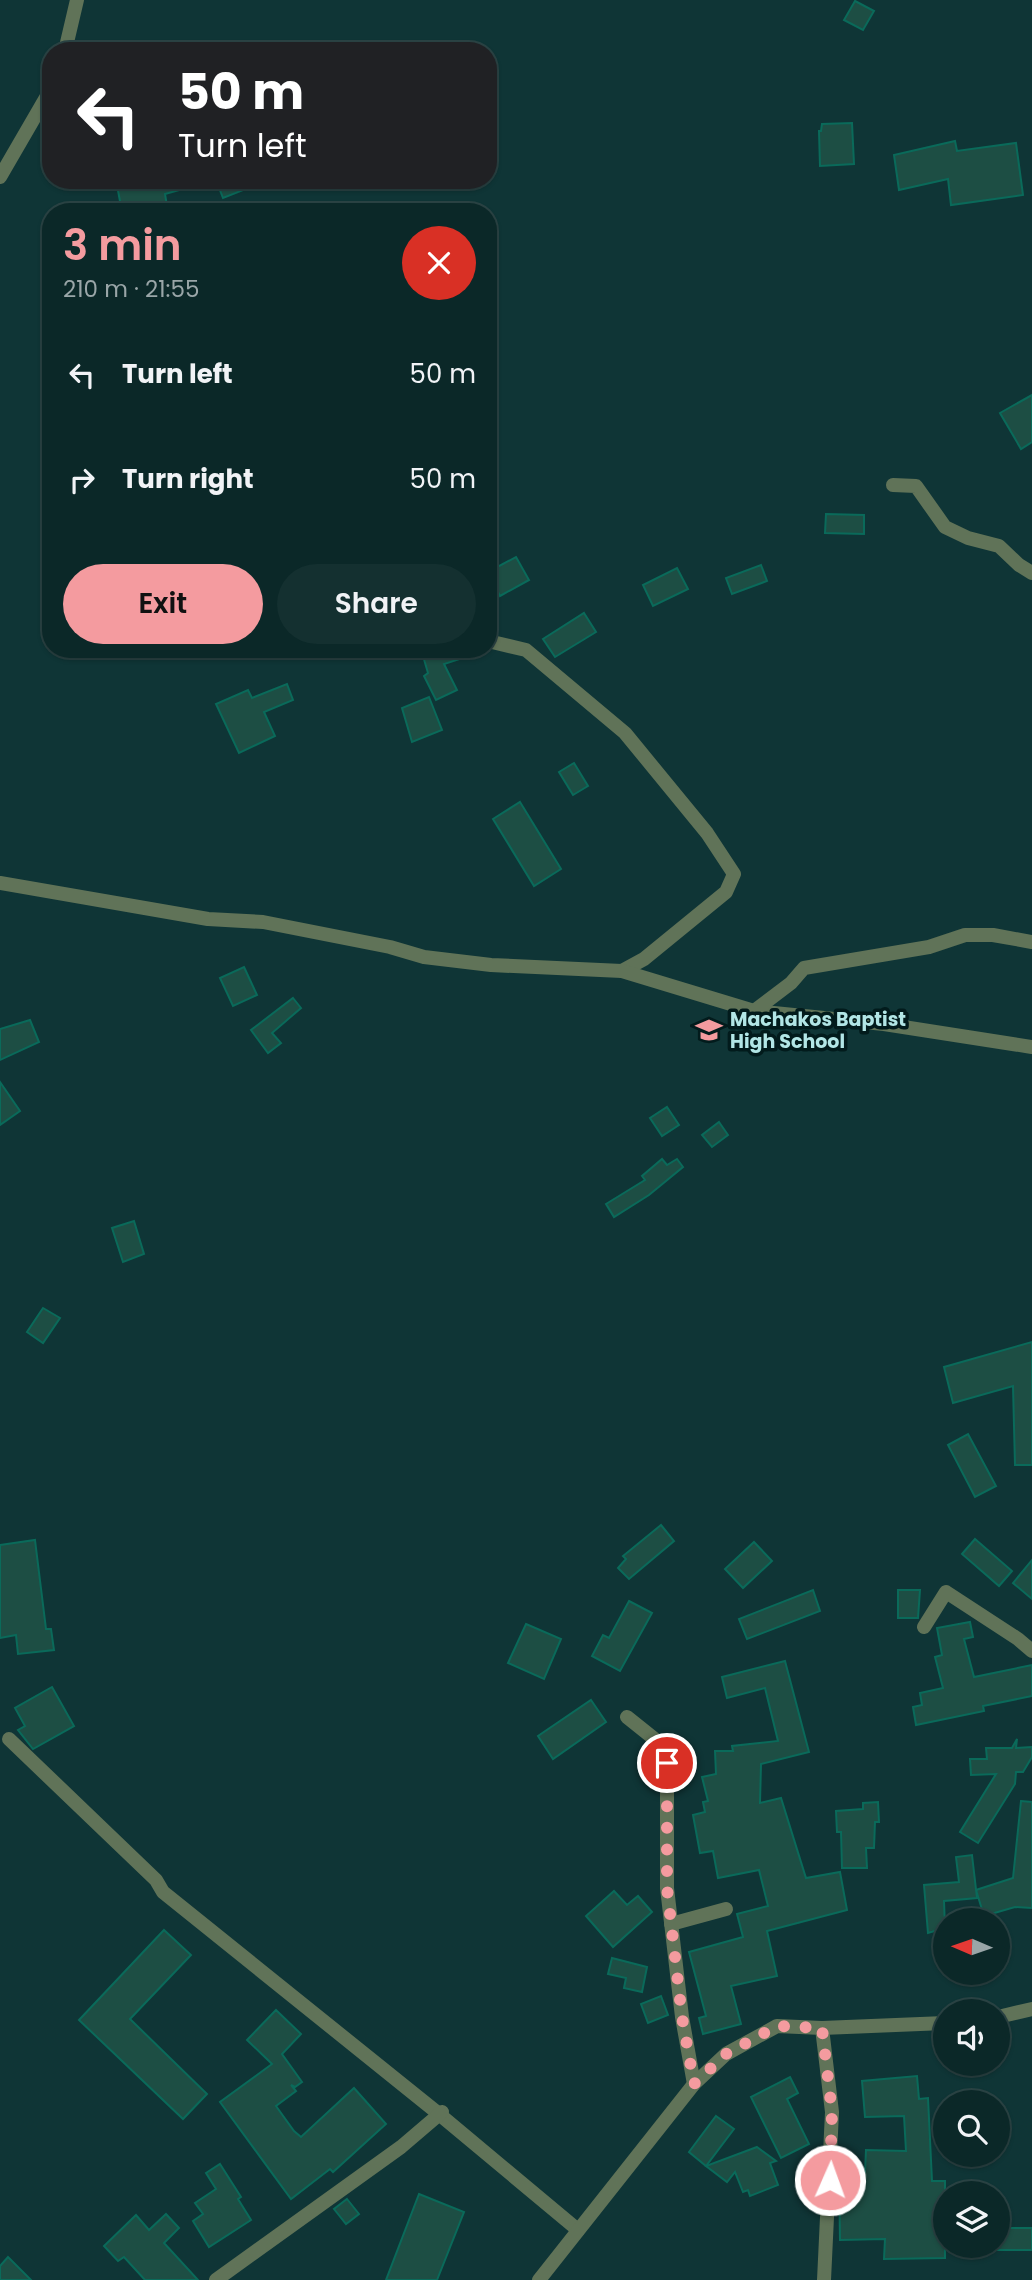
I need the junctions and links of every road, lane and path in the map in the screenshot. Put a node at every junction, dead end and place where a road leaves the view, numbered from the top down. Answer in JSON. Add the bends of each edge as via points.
{"nodes":[{"id":1,"x":77,"y":0,"type":"edge"},
{"id":2,"x":67,"y":42,"type":"edge"},
{"id":3,"x":42,"y":105,"type":"edge"},
{"id":4,"x":0,"y":177,"type":"edge"},
{"id":5,"x":893,"y":485,"type":"dead end"},
{"id":6,"x":1032,"y":573,"type":"edge"},
{"id":7,"x":497,"y":643,"type":"edge"},
{"id":8,"x":0,"y":883,"type":"edge"},
{"id":9,"x":1032,"y":942,"type":"edge"},
{"id":10,"x":622,"y":971,"type":"junction"},
{"id":11,"x":754,"y":1011,"type":"junction"},
{"id":12,"x":1032,"y":1047,"type":"edge"},
{"id":13,"x":924,"y":1627,"type":"dead end"},
{"id":14,"x":1032,"y":1651,"type":"edge"},
{"id":15,"x":627,"y":1717,"type":"dead end"},
{"id":16,"x":9,"y":1739,"type":"dead end"},
{"id":17,"x":726,"y":1909,"type":"dead end"},
{"id":18,"x":671,"y":1924,"type":"junction"},
{"id":19,"x":1032,"y":2009,"type":"edge"},
{"id":20,"x":1010,"y":2014,"type":"edge"},
{"id":21,"x":933,"y":2023,"type":"edge"},
{"id":22,"x":822,"y":2028,"type":"junction"},
{"id":23,"x":694,"y":2084,"type":"junction"},
{"id":24,"x":441,"y":2113,"type":"junction"},
{"id":25,"x":578,"y":2230,"type":"junction"},
{"id":26,"x":216,"y":2280,"type":"edge"},
{"id":27,"x":539,"y":2280,"type":"edge"},
{"id":28,"x":824,"y":2280,"type":"edge"}],
"edges":[{"from":1,"to":2,"type":"street"},
{"from":3,"to":4,"type":"street"},
{"from":5,"to":6,"type":"street","via":[[916,486],[945,527],[999,546]]},
{"from":7,"to":10,"type":"street","via":[[526,650],[625,733],[708,833],[734,874],[726,892],[644,959]]},
{"from":8,"to":10,"type":"street","via":[[208,919],[263,922],[424,957]]},
{"from":9,"to":11,"type":"street","via":[[965,935],[929,947],[803,968],[792,983]]},
{"from":10,"to":11,"type":"street"},
{"from":11,"to":12,"type":"street","via":[[884,1024]]},
{"from":13,"to":14,"type":"street","via":[[946,1592]]},
{"from":15,"to":18,"type":"street","via":[[667,1749]]},
{"from":16,"to":24,"type":"street","via":[[156,1880],[163,1892]]},
{"from":17,"to":18,"type":"street"},
{"from":18,"to":23,"type":"street"},
{"from":19,"to":20,"type":"street"},
{"from":21,"to":22,"type":"street"},
{"from":22,"to":23,"type":"street","via":[[777,2026],[726,2054]]},
{"from":22,"to":28,"type":"street","via":[[832,2112]]},
{"from":23,"to":25,"type":"street"},
{"from":24,"to":25,"type":"street"},
{"from":24,"to":26,"type":"street"},
{"from":25,"to":27,"type":"street"}]}
